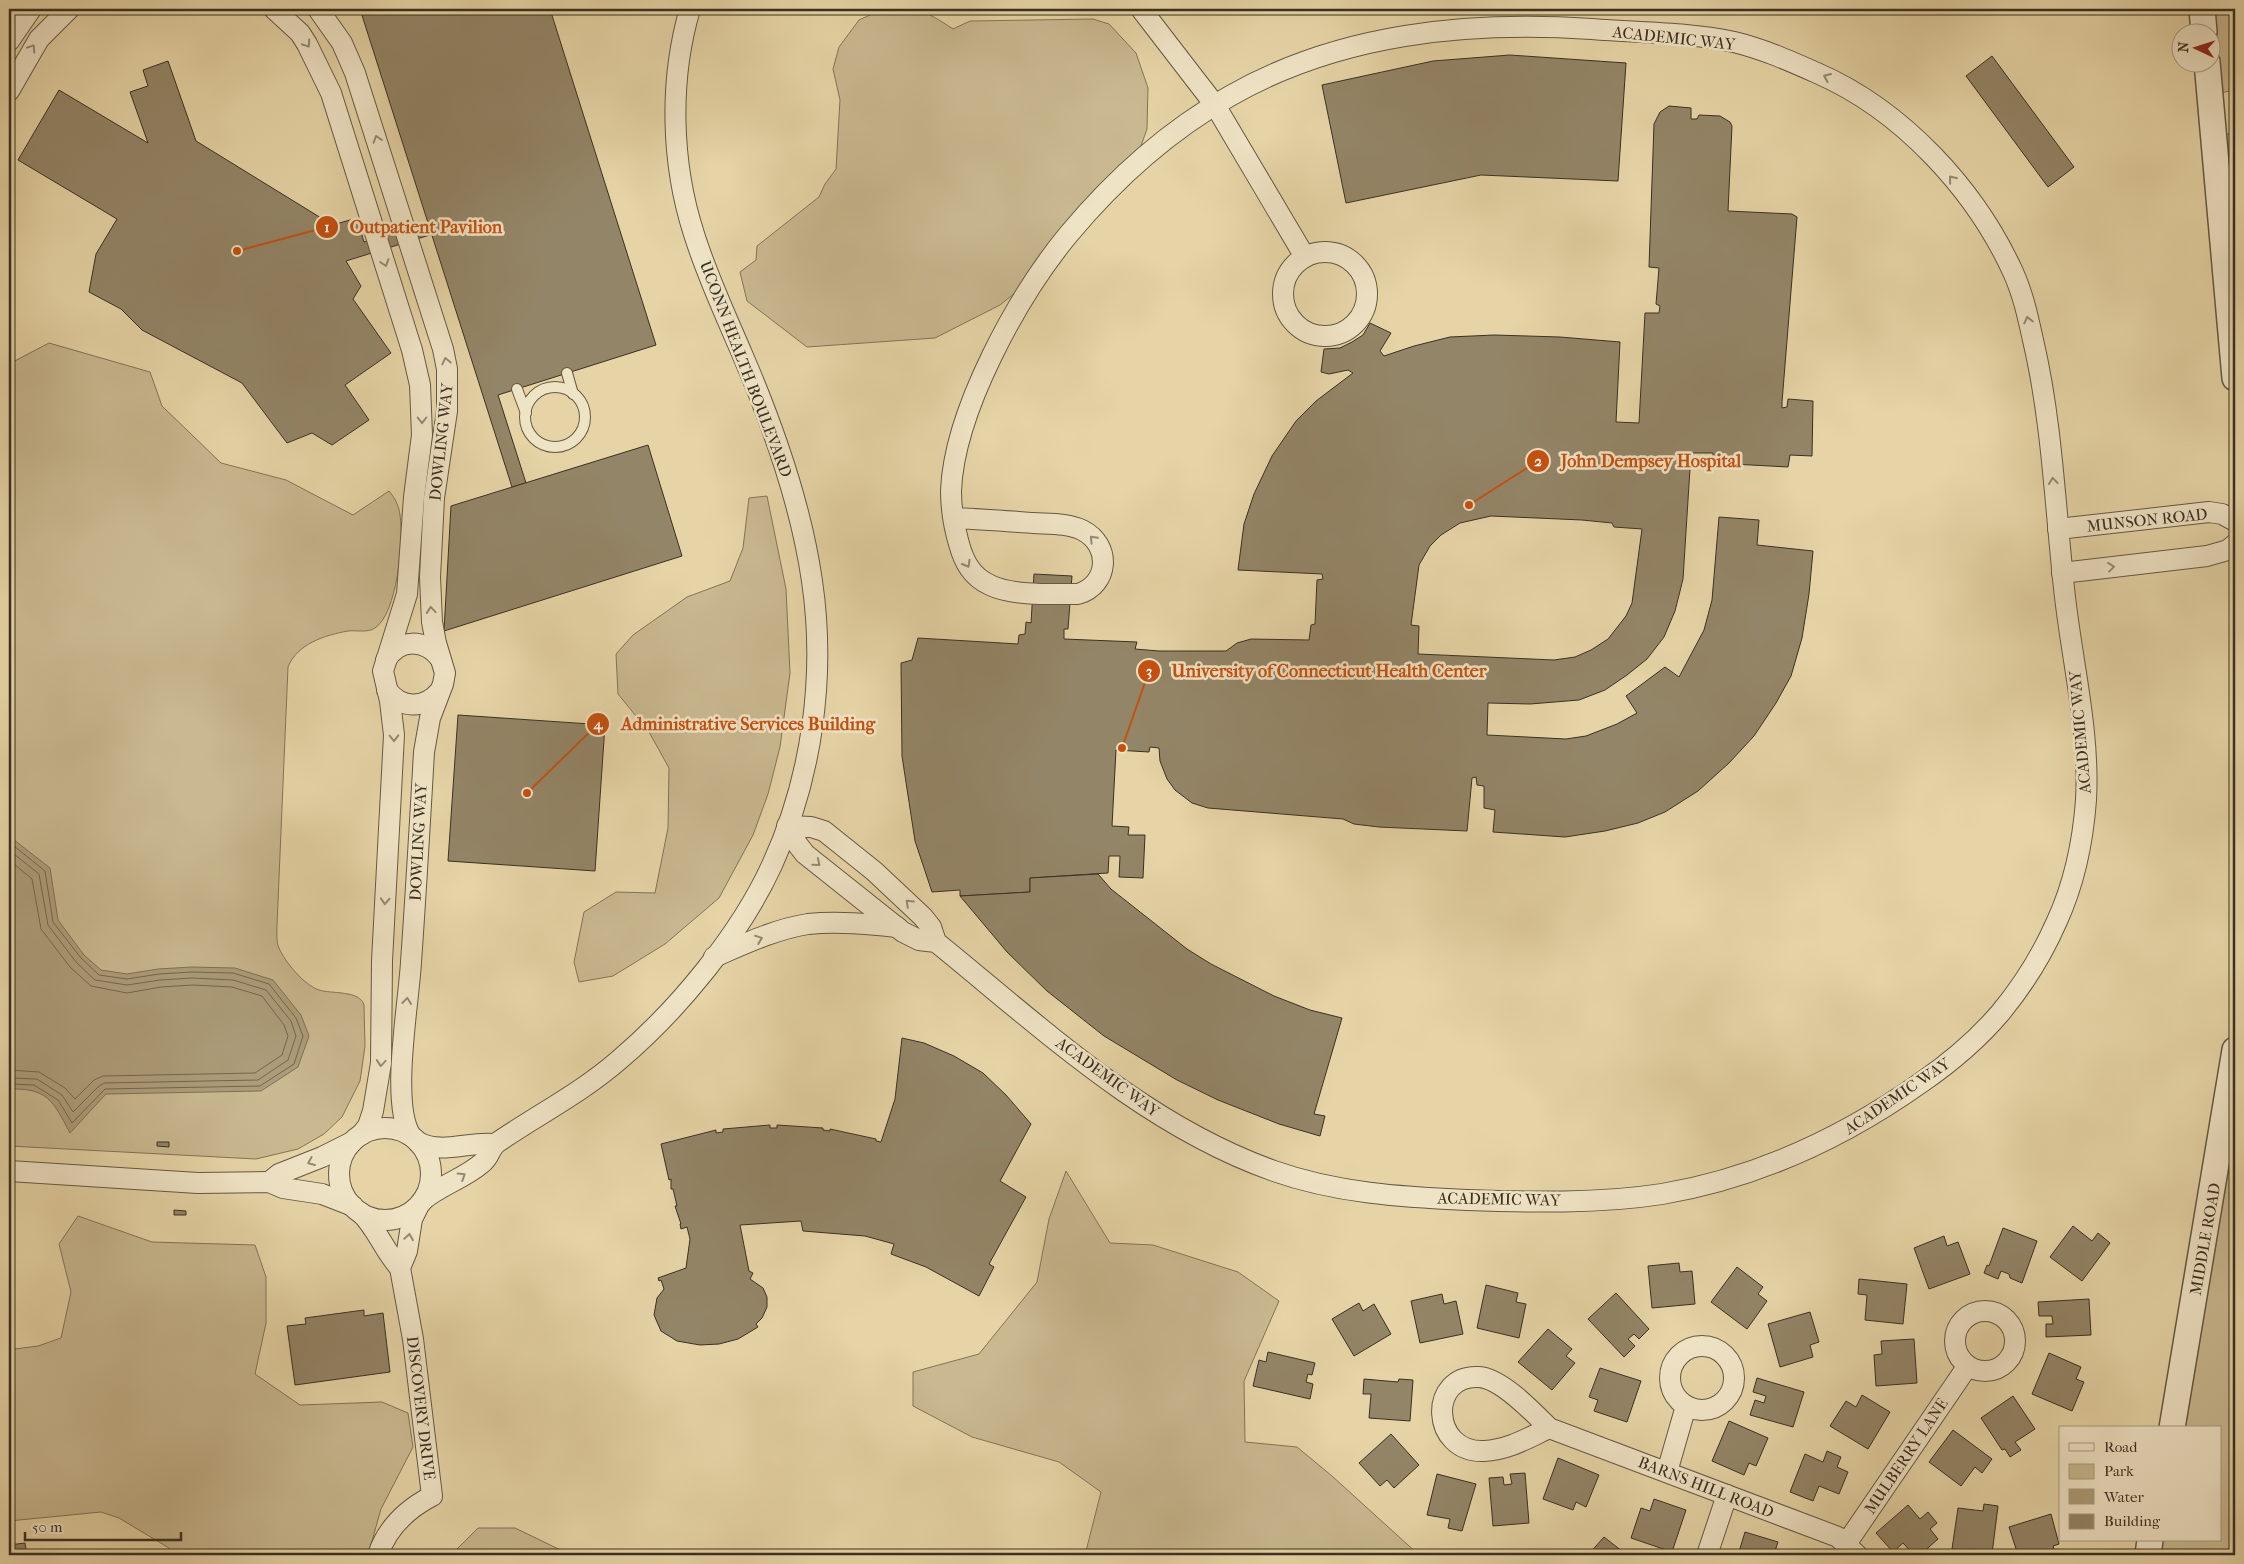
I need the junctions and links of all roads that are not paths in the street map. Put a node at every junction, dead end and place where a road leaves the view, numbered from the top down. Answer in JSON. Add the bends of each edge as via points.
{"nodes":[{"id":1,"x":31,"y":9,"type":"edge"},
{"id":2,"x":69,"y":9,"type":"edge"},
{"id":3,"x":274,"y":9,"type":"edge"},
{"id":4,"x":318,"y":9,"type":"edge"},
{"id":5,"x":690,"y":9,"type":"edge"},
{"id":6,"x":1141,"y":9,"type":"edge"},
{"id":7,"x":2202,"y":9,"type":"edge"},
{"id":8,"x":2203,"y":22,"type":"edge"},
{"id":9,"x":9,"y":41,"type":"edge"},
{"id":10,"x":2208,"y":72,"type":"edge"},
{"id":11,"x":9,"y":91,"type":"edge"},
{"id":12,"x":1215,"y":105,"type":"junction"},
{"id":13,"x":387,"y":174,"type":"junction"},
{"id":14,"x":360,"y":183,"type":"junction"},
{"id":15,"x":1304,"y":257,"type":"junction"},
{"id":16,"x":567,"y":373,"type":"dead end"},
{"id":17,"x":2235,"y":378,"type":"edge"},
{"id":18,"x":517,"y":389,"type":"dead end"},
{"id":19,"x":574,"y":394,"type":"junction"},
{"id":20,"x":526,"y":414,"type":"junction"},
{"id":21,"x":953,"y":518,"type":"junction"},
{"id":22,"x":2235,"y":521,"type":"edge"},
{"id":23,"x":2058,"y":529,"type":"junction"},
{"id":24,"x":2235,"y":544,"type":"edge"},
{"id":25,"x":2062,"y":573,"type":"junction"},
{"id":26,"x":440,"y":658,"type":"junction"},
{"id":27,"x":386,"y":661,"type":"junction"},
{"id":28,"x":388,"y":690,"type":"junction"},
{"id":29,"x":439,"y":692,"type":"junction"},
{"id":30,"x":787,"y":826,"type":"junction"},
{"id":31,"x":897,"y":927,"type":"junction"},
{"id":32,"x":936,"y":942,"type":"junction"},
{"id":33,"x":714,"y":957,"type":"junction"},
{"id":34,"x":382,"y":961,"type":"junction"},
{"id":35,"x":411,"y":964,"type":"junction"},
{"id":36,"x":2235,"y":1050,"type":"edge"},
{"id":37,"x":357,"y":1138,"type":"junction"},
{"id":38,"x":415,"y":1139,"type":"junction"},
{"id":39,"x":494,"y":1144,"type":"junction"},
{"id":40,"x":9,"y":1171,"type":"edge"},
{"id":41,"x":269,"y":1182,"type":"junction"},
{"id":42,"x":420,"y":1203,"type":"junction"},
{"id":43,"x":356,"y":1209,"type":"junction"},
{"id":44,"x":400,"y":1268,"type":"junction"},
{"id":45,"x":1967,"y":1367,"type":"dead end"},
{"id":46,"x":1686,"y":1406,"type":"dead end"},
{"id":47,"x":2172,"y":1426,"type":"edge"},
{"id":48,"x":1549,"y":1428,"type":"junction"},
{"id":49,"x":1667,"y":1472,"type":"junction"},
{"id":50,"x":1727,"y":1495,"type":"junction"},
{"id":51,"x":2150,"y":1542,"type":"edge"},
{"id":52,"x":1851,"y":1550,"type":"edge"},
{"id":53,"x":378,"y":1555,"type":"edge"},
{"id":54,"x":1707,"y":1555,"type":"edge"},
{"id":55,"x":2148,"y":1555,"type":"edge"}],
"edges":[{"from":1,"to":9,"type":"street"},
{"from":11,"to":2,"type":"street","one_way":true,"via":[[39,39]]},
{"from":3,"to":14,"type":"street","name":"DOWLING WAY","one_way":true,"via":[[300,33],[316,58],[331,93]]},
{"from":13,"to":4,"type":"street","name":"DOWLING WAY","one_way":true,"via":[[348,57]]},
{"from":5,"to":30,"type":"street","name":"UCONN HEALTH BOULEVARD","via":[[681,42],[677,92],[677,145],[683,190],[702,256],[788,475],[812,582],[817,639],[813,720],[804,770]]},
{"from":6,"to":12,"type":"street"},
{"from":7,"to":8,"type":"street"},
{"from":10,"to":17,"type":"street"},
{"from":12,"to":15,"type":"street"},
{"from":12,"to":21,"type":"street","name":"ACADEMIC WAY","via":[[1121,178],[1070,233],[1031,286],[1001,338],[971,407],[954,467],[951,490]]},
{"from":23,"to":12,"type":"street","name":"ACADEMIC WAY","one_way":true,"via":[[2040,372],[2024,303],[2012,270],[1983,221],[1941,165],[1898,123],[1851,89],[1778,56],[1732,42],[1573,28],[1484,27],[1409,34],[1343,50],[1272,76]]},
{"from":13,"to":14,"type":"street"},
{"from":26,"to":13,"type":"street","name":"DOWLING WAY","one_way":true,"via":[[432,622],[430,577],[434,498],[448,411],[447,369]]},
{"from":14,"to":27,"type":"street","name":"DOWLING WAY","one_way":true,"via":[[412,350],[422,398],[422,436],[407,594]]},
{"from":15,"to":15,"type":"street","via":[[1290,271],[1284,284],[1287,312],[1307,332],[1320,335],[1341,332],[1353,324],[1364,307],[1366,293],[1361,272],[1339,254],[1325,252]]},
{"from":16,"to":19,"type":"lane"},
{"from":18,"to":20,"type":"lane"},
{"from":19,"to":20,"type":"lane","via":[[560,388],[540,391],[527,406]]},
{"from":19,"to":20,"type":"lane","via":[[583,406],[583,427],[578,436],[561,447],[546,446],[532,438],[527,429]]},
{"from":21,"to":21,"type":"street","name":"ACADEMIC WAY","one_way":true,"via":[[966,562],[973,573],[988,584],[1012,591],[1066,594],[1087,591],[1098,580],[1102,552],[1084,531],[1064,526]]},
{"from":22,"to":23,"type":"street","name":"MUNSON ROAD","via":[[2209,512]]},
{"from":23,"to":25,"type":"street","name":"ACADEMIC WAY"},
{"from":25,"to":24,"type":"street","one_way":true,"via":[[2207,556],[2228,550]]},
{"from":25,"to":32,"type":"street","name":"ACADEMIC WAY","via":[[2084,740],[2086,801],[2073,875],[2064,906],[2044,949],[1994,1020],[1938,1070],[1892,1103],[1836,1136],[1752,1171],[1666,1193],[1568,1201],[1402,1197],[1299,1179],[1240,1157],[1174,1124],[1139,1102]]},
{"from":26,"to":27,"type":"street","via":[[427,646],[409,644],[393,651]]},
{"from":26,"to":29,"type":"street","name":"DOWLING WAY","via":[[445,674]]},
{"from":27,"to":28,"type":"street","name":"DOWLING WAY","via":[[383,678]]},
{"from":28,"to":29,"type":"street","via":[[396,699],[413,705],[430,701]]},
{"from":28,"to":34,"type":"street","name":"DOWLING WAY","one_way":true,"via":[[394,735]]},
{"from":29,"to":35,"type":"street","name":"DOWLING WAY","via":[[424,752]]},
{"from":30,"to":31,"type":"street","name":"ACADEMIC WAY","one_way":true,"via":[[805,854]]},
{"from":32,"to":30,"type":"street","name":"ACADEMIC WAY","one_way":true,"via":[[923,917],[874,871],[824,831]]},
{"from":30,"to":33,"type":"street","name":"UCONN HEALTH BOULEVARD","via":[[762,885]]},
{"from":31,"to":32,"type":"street","name":"ACADEMIC WAY","via":[[919,940]]},
{"from":33,"to":31,"type":"street","name":"ACADEMIC WAY","one_way":true,"via":[[770,934],[808,924]]},
{"from":33,"to":39,"type":"street","name":"UCONN HEALTH BOULEVARD","via":[[680,1000],[619,1060],[577,1093]]},
{"from":34,"to":35,"type":"street"},
{"from":34,"to":37,"type":"street","name":"DOWLING WAY","one_way":true,"via":[[381,1063],[373,1111],[368,1126]]},
{"from":38,"to":35,"type":"street","name":"DOWLING WAY","one_way":true,"via":[[405,1119],[402,1084]]},
{"from":36,"to":47,"type":"street","name":"MIDDLE ROAD"},
{"from":37,"to":38,"type":"street","via":[[368,1131],[386,1128]]},
{"from":37,"to":41,"type":"street","one_way":true,"via":[[322,1157],[279,1174]]},
{"from":37,"to":43,"type":"street","via":[[343,1156],[340,1173],[343,1191]]},
{"from":38,"to":39,"type":"street","via":[[440,1148]]},
{"from":38,"to":42,"type":"street","via":[[428,1156],[431,1174]]},
{"from":42,"to":39,"type":"street","name":"UCONN HEALTH BOULEVARD","one_way":true,"via":[[482,1163]]},
{"from":40,"to":41,"type":"street","via":[[198,1182]]},
{"from":41,"to":43,"type":"street","via":[[283,1188],[322,1194]]},
{"from":42,"to":43,"type":"street","via":[[411,1212],[394,1219],[376,1219]]},
{"from":44,"to":42,"type":"street","name":"DISCOVERY DRIVE","one_way":true,"via":[[412,1219]]},
{"from":43,"to":44,"type":"street","name":"DISCOVERY DRIVE","via":[[371,1224]]},
{"from":44,"to":53,"type":"street","name":"DISCOVERY DRIVE","via":[[413,1339],[432,1496],[399,1520]]},
{"from":45,"to":52,"type":"street","name":"MULBERRY LANE"},
{"from":46,"to":49,"type":"street"},
{"from":48,"to":48,"type":"street","name":"BARNS HILL ROAD","via":[[1512,1393],[1480,1377],[1454,1383],[1444,1398],[1444,1428],[1465,1448],[1483,1451],[1502,1448]]},
{"from":48,"to":49,"type":"street","name":"BARNS HILL ROAD"},
{"from":49,"to":50,"type":"street","name":"BARNS HILL ROAD"},
{"from":50,"to":52,"type":"street","name":"BARNS HILL ROAD","via":[[1838,1537]]},
{"from":50,"to":54,"type":"street"},
{"from":51,"to":55,"type":"street"}]}
